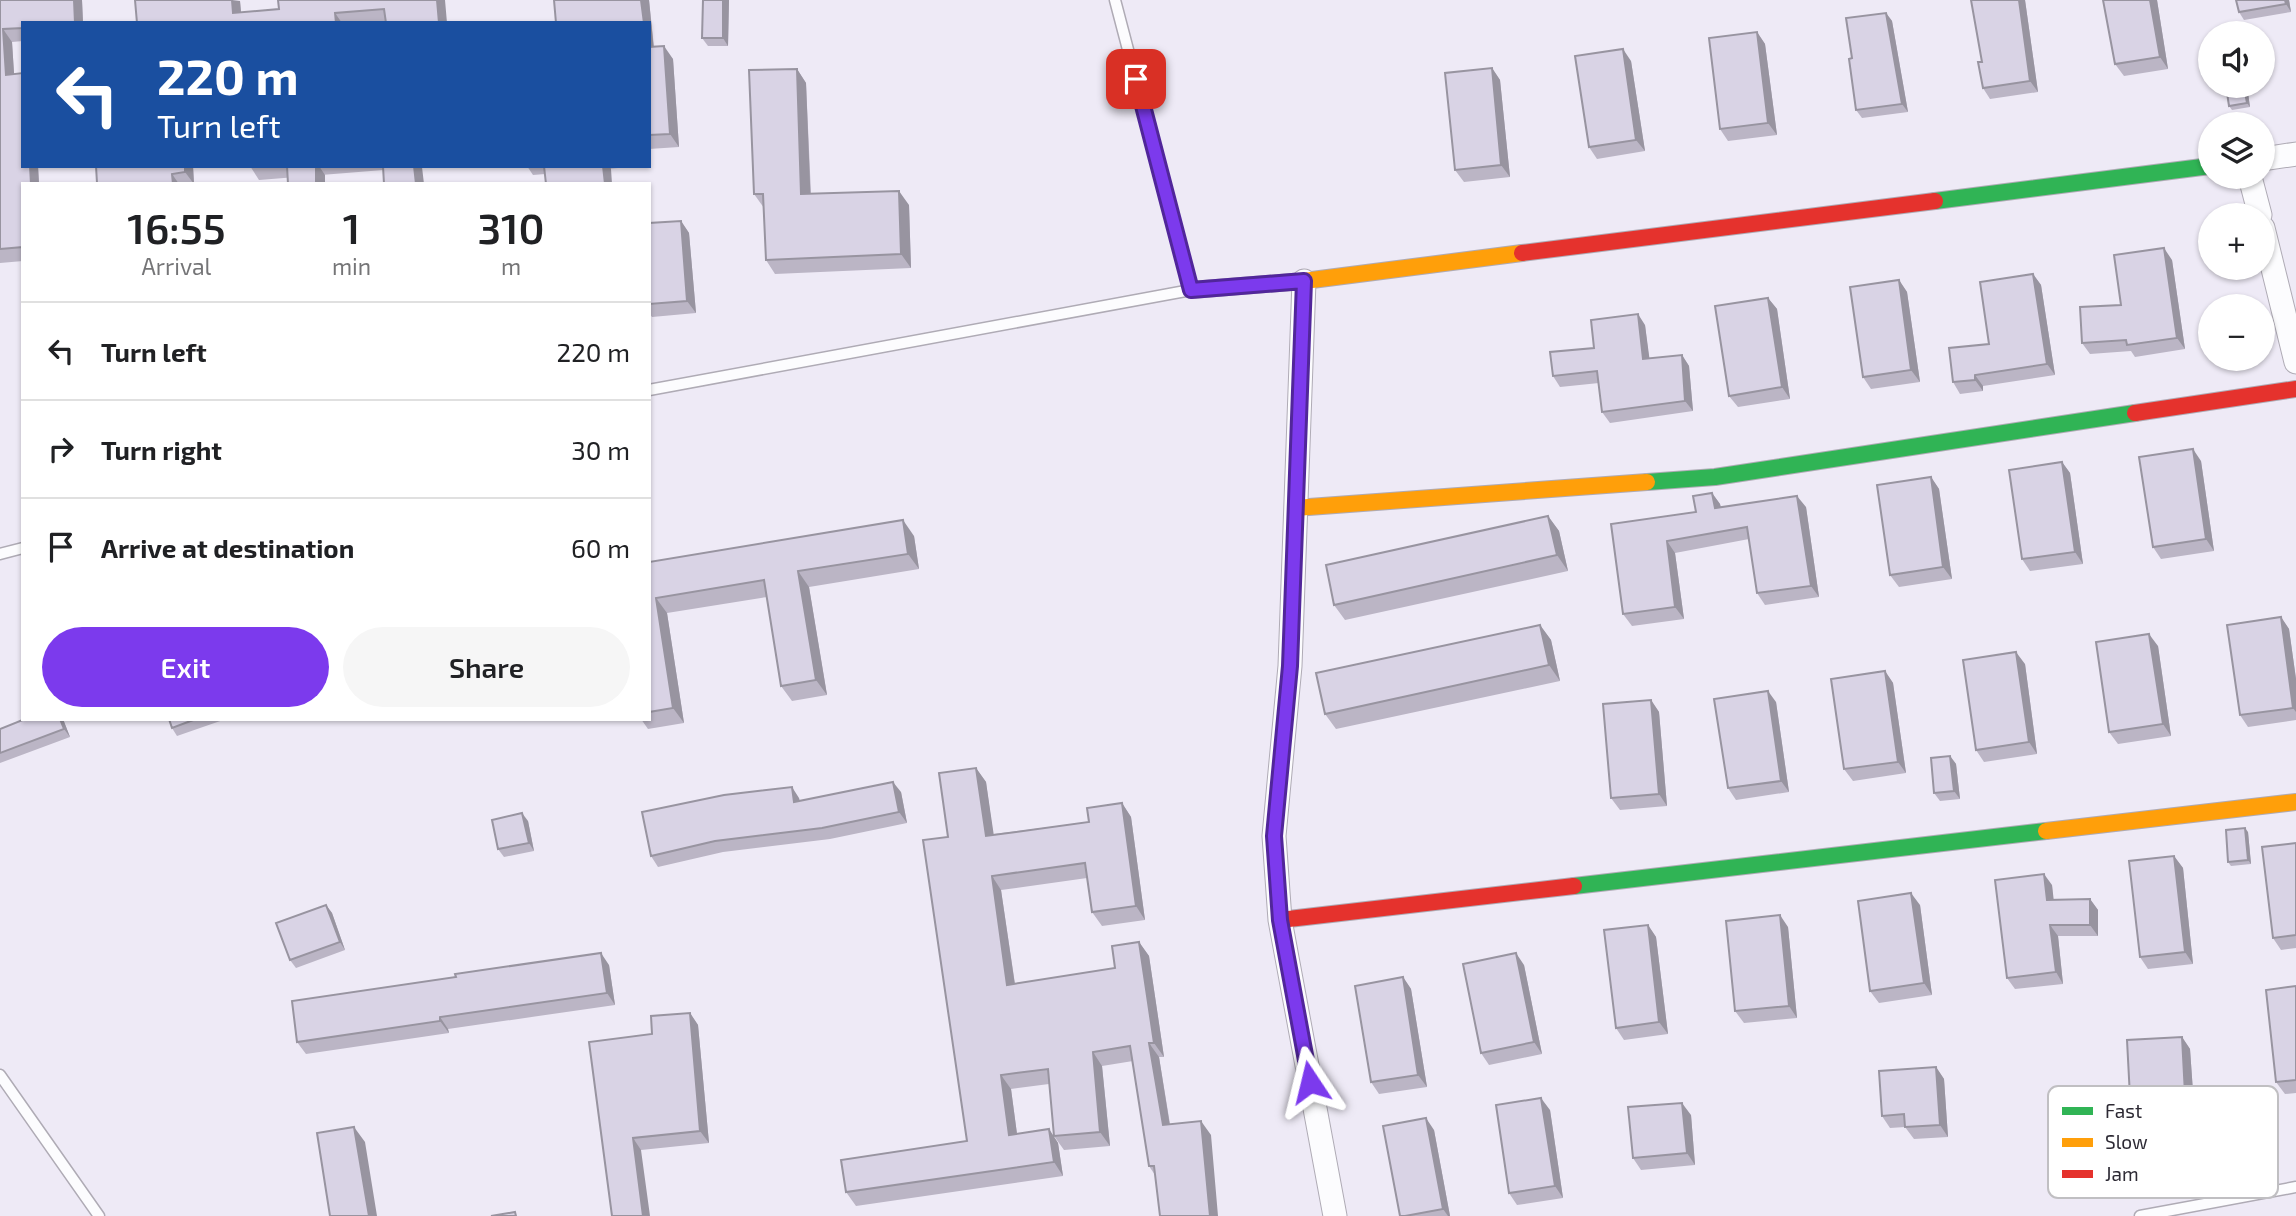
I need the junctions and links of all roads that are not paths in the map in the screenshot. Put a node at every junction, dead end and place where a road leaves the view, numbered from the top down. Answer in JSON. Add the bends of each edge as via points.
{"nodes":[{"id":1,"x":1115,"y":0,"type":"edge"},
{"id":2,"x":2296,"y":154,"type":"edge"},
{"id":3,"x":2275,"y":157,"type":"edge"},
{"id":4,"x":2198,"y":168,"type":"edge"},
{"id":5,"x":2275,"y":277,"type":"edge"},
{"id":6,"x":1304,"y":281,"type":"junction"},
{"id":7,"x":1191,"y":290,"type":"junction"},
{"id":8,"x":2296,"y":362,"type":"edge"},
{"id":9,"x":2296,"y":389,"type":"edge"},
{"id":10,"x":651,"y":390,"type":"edge"},
{"id":11,"x":1295,"y":508,"type":"junction"},
{"id":12,"x":21,"y":549,"type":"edge"},
{"id":13,"x":0,"y":554,"type":"edge"},
{"id":14,"x":2296,"y":802,"type":"edge"},
{"id":15,"x":1280,"y":920,"type":"junction"},
{"id":16,"x":0,"y":1075,"type":"edge"},
{"id":17,"x":2296,"y":1187,"type":"edge"},
{"id":18,"x":2278,"y":1190,"type":"edge"},
{"id":19,"x":2237,"y":1198,"type":"edge"},
{"id":20,"x":99,"y":1216,"type":"edge"},
{"id":21,"x":1335,"y":1216,"type":"edge"},
{"id":22,"x":2140,"y":1216,"type":"edge"}],
"edges":[{"from":1,"to":7,"type":"lane"},
{"from":2,"to":3,"type":"street"},
{"from":4,"to":6,"type":"street"},
{"from":5,"to":8,"type":"street"},
{"from":6,"to":7,"type":"street"},
{"from":6,"to":11,"type":"street"},
{"from":7,"to":10,"type":"lane"},
{"from":9,"to":11,"type":"street","via":[[1715,477]]},
{"from":11,"to":15,"type":"street","via":[[1290,666],[1274,836]]},
{"from":12,"to":13,"type":"lane"},
{"from":14,"to":15,"type":"street"},
{"from":15,"to":21,"type":"street"},
{"from":16,"to":20,"type":"lane"},
{"from":17,"to":18,"type":"lane"},
{"from":19,"to":22,"type":"lane"}]}
